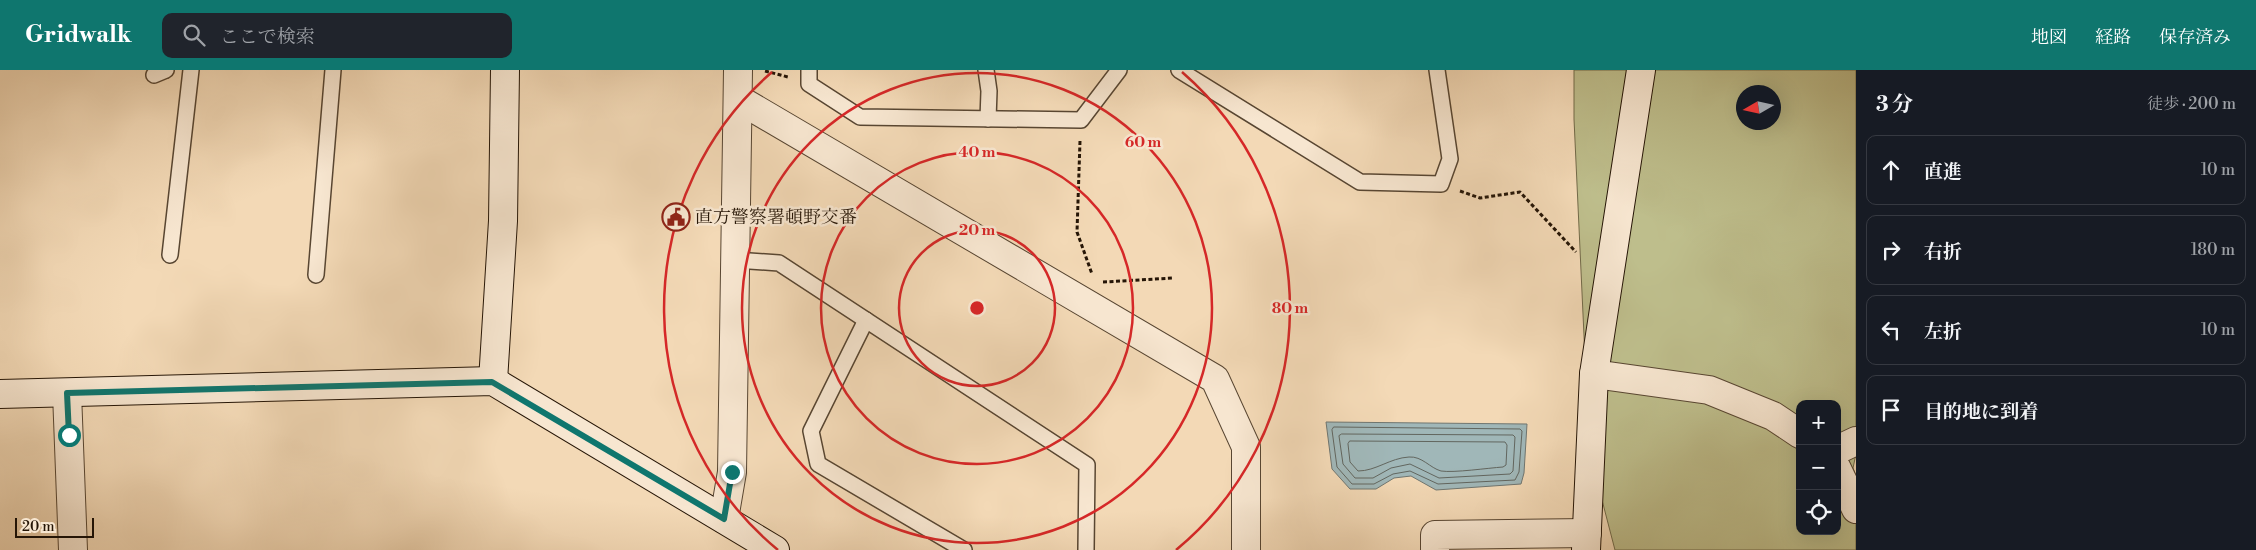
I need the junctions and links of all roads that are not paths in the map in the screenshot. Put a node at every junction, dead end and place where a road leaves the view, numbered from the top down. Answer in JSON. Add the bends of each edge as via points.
{"nodes":[{"id":1,"x":191,"y":70,"type":"edge"},
{"id":2,"x":333,"y":70,"type":"edge"},
{"id":3,"x":505,"y":70,"type":"edge"},
{"id":4,"x":738,"y":70,"type":"edge"},
{"id":5,"x":986,"y":70,"type":"edge"},
{"id":6,"x":1119,"y":70,"type":"edge"},
{"id":7,"x":1179,"y":70,"type":"edge"},
{"id":8,"x":1437,"y":70,"type":"edge"},
{"id":9,"x":1641,"y":70,"type":"edge"},
{"id":10,"x":809,"y":77,"type":"edge"},
{"id":11,"x":738,"y":99,"type":"junction"},
{"id":12,"x":988,"y":119,"type":"junction"},
{"id":13,"x":170,"y":255,"type":"dead end"},
{"id":14,"x":735,"y":260,"type":"junction"},
{"id":15,"x":316,"y":275,"type":"dead end"},
{"id":16,"x":866,"y":320,"type":"junction"},
{"id":17,"x":1594,"y":374,"type":"junction"},
{"id":18,"x":492,"y":382,"type":"junction"},
{"id":19,"x":67,"y":393,"type":"junction"},
{"id":20,"x":0,"y":394,"type":"edge"},
{"id":21,"x":1796,"y":431,"type":"edge"},
{"id":22,"x":1856,"y":441,"type":"edge"},
{"id":23,"x":1841,"y":448,"type":"edge"},
{"id":24,"x":1841,"y":477,"type":"edge"},
{"id":25,"x":1856,"y":509,"type":"edge"},
{"id":26,"x":724,"y":519,"type":"junction"},
{"id":27,"x":1587,"y":542,"type":"edge"},
{"id":28,"x":73,"y":550,"type":"edge"},
{"id":29,"x":774,"y":550,"type":"edge"},
{"id":30,"x":964,"y":550,"type":"edge"},
{"id":31,"x":1086,"y":550,"type":"edge"},
{"id":32,"x":1246,"y":550,"type":"edge"},
{"id":33,"x":1435,"y":550,"type":"edge"}],
"edges":[{"from":1,"to":13,"type":"lane"},
{"from":2,"to":15,"type":"lane"},
{"from":3,"to":18,"type":"street","via":[[503,221]]},
{"from":4,"to":11,"type":"street"},
{"from":5,"to":12,"type":"lane"},
{"from":6,"to":12,"type":"lane","via":[[1081,120]]},
{"from":7,"to":8,"type":"lane","via":[[1360,182],[1441,184],[1450,158]]},
{"from":9,"to":17,"type":"street"},
{"from":10,"to":12,"type":"lane","via":[[860,117]]},
{"from":11,"to":14,"type":"street"},
{"from":11,"to":32,"type":"street","via":[[1215,379],[1246,447]]},
{"from":14,"to":16,"type":"lane","via":[[779,263]]},
{"from":14,"to":26,"type":"street","via":[[732,472]]},
{"from":16,"to":30,"type":"lane","via":[[811,431],[818,464]]},
{"from":16,"to":31,"type":"lane","via":[[1087,465]]},
{"from":17,"to":21,"type":"street","via":[[1709,390],[1773,416]]},
{"from":17,"to":27,"type":"street"},
{"from":18,"to":19,"type":"street"},
{"from":18,"to":26,"type":"street"},
{"from":19,"to":20,"type":"street"},
{"from":19,"to":28,"type":"street"},
{"from":22,"to":23,"type":"street"},
{"from":24,"to":25,"type":"street"},
{"from":26,"to":29,"type":"street"},
{"from":27,"to":33,"type":"street","via":[[1435,535]]}]}
